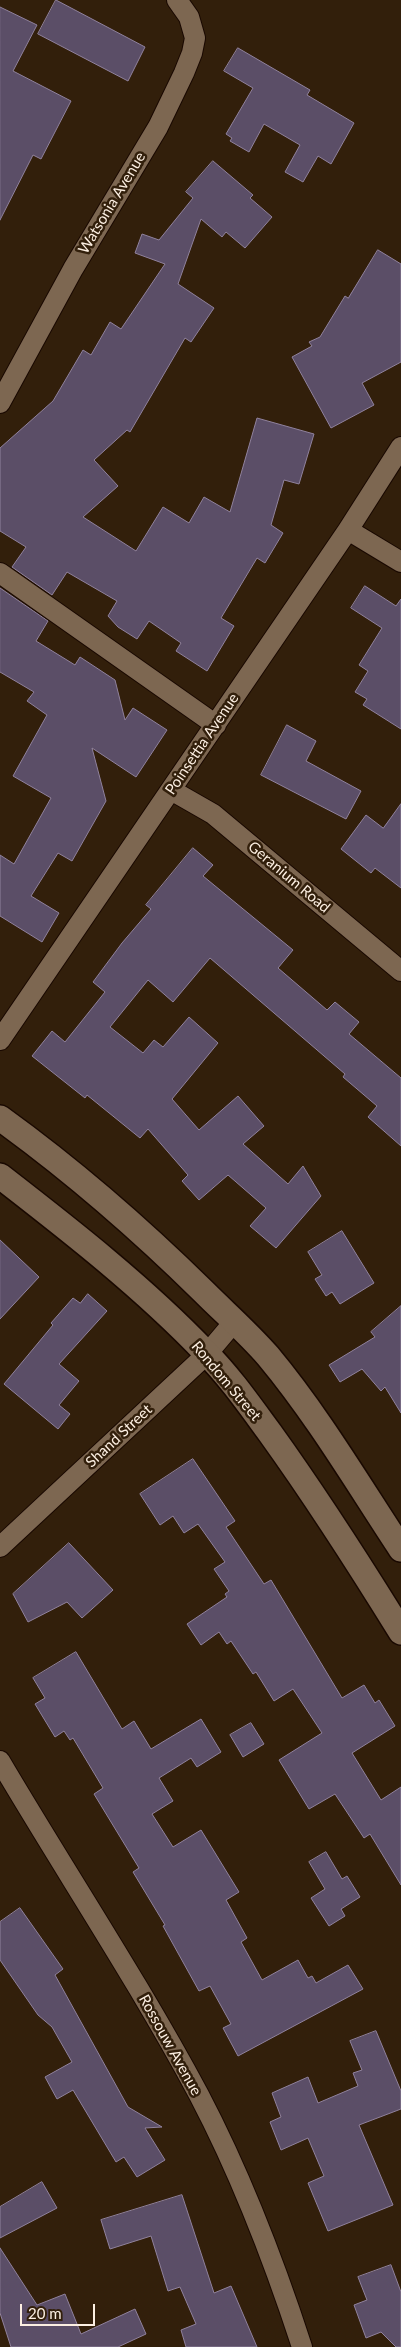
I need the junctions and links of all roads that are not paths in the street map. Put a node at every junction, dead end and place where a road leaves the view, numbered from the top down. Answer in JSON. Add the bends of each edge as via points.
{"nodes":[{"id":1,"x":177,"y":0,"type":"edge"},
{"id":2,"x":0,"y":403,"type":"edge"},
{"id":3,"x":401,"y":447,"type":"edge"},
{"id":4,"x":348,"y":530,"type":"junction"},
{"id":5,"x":401,"y":562,"type":"edge"},
{"id":6,"x":0,"y":573,"type":"edge"},
{"id":7,"x":216,"y":724,"type":"junction"},
{"id":8,"x":171,"y":790,"type":"junction"},
{"id":9,"x":401,"y":971,"type":"edge"},
{"id":10,"x":0,"y":1040,"type":"edge"},
{"id":11,"x":0,"y":1118,"type":"edge"},
{"id":12,"x":0,"y":1176,"type":"edge"},
{"id":13,"x":234,"y":1322,"type":"junction"},
{"id":14,"x":207,"y":1354,"type":"junction"},
{"id":15,"x":0,"y":1547,"type":"edge"},
{"id":16,"x":401,"y":1549,"type":"edge"},
{"id":17,"x":401,"y":1632,"type":"edge"},
{"id":18,"x":0,"y":1761,"type":"edge"},
{"id":19,"x":302,"y":2347,"type":"edge"}],
"edges":[{"from":1,"to":2,"type":"street","name":"Watsonia Avenue","via":[[189,16],[195,38],[184,72],[158,127]]},
{"from":3,"to":4,"type":"street","name":"Poinsettia Avenue"},
{"from":4,"to":5,"type":"street"},
{"from":4,"to":7,"type":"street","name":"Poinsettia Avenue"},
{"from":6,"to":7,"type":"street"},
{"from":7,"to":8,"type":"street","name":"Poinsettia Avenue"},
{"from":8,"to":9,"type":"street","name":"Geranium Road","via":[[213,814]]},
{"from":8,"to":10,"type":"street","name":"Poinsettia Avenue"},
{"from":11,"to":13,"type":"street","via":[[164,1254]]},
{"from":12,"to":14,"type":"street","name":"Rondom Street","via":[[124,1277]]},
{"from":13,"to":14,"type":"street","name":"Shand Street"},
{"from":13,"to":16,"type":"street","via":[[289,1382]]},
{"from":14,"to":15,"type":"street","name":"Shand Street"},
{"from":14,"to":17,"type":"street","name":"Rondom Street","via":[[303,1479]]},
{"from":18,"to":19,"type":"street","name":"Rossouw Avenue","via":[[146,2002],[199,2097],[246,2195]]}]}
